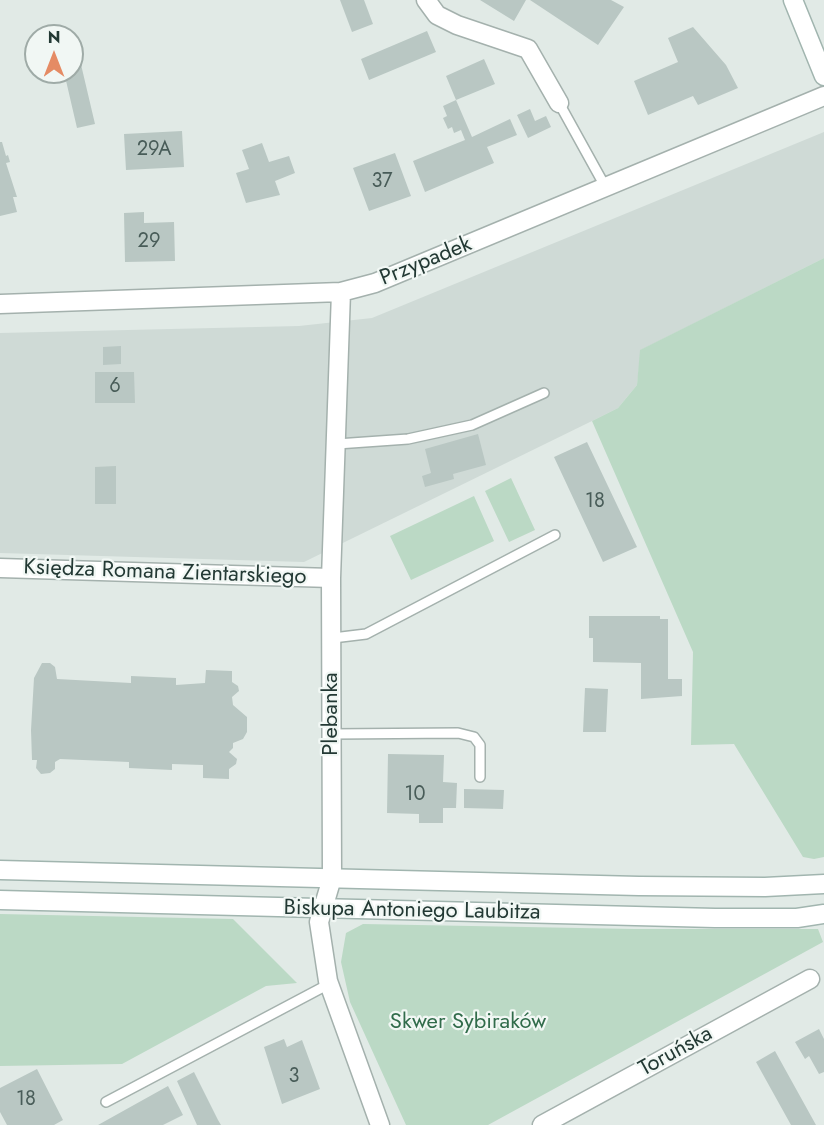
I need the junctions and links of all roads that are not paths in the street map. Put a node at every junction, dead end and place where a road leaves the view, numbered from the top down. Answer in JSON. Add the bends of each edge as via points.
{"nodes":[{"id":1,"x":426,"y":0,"type":"edge"},
{"id":2,"x":793,"y":0,"type":"edge"},
{"id":3,"x":824,"y":76,"type":"edge"},
{"id":4,"x":824,"y":96,"type":"edge"},
{"id":5,"x":559,"y":103,"type":"joint"},
{"id":6,"x":606,"y":188,"type":"junction"},
{"id":7,"x":341,"y":292,"type":"junction"},
{"id":8,"x":0,"y":304,"type":"edge"},
{"id":9,"x":544,"y":393,"type":"dead end"},
{"id":10,"x":337,"y":444,"type":"junction"},
{"id":11,"x":555,"y":534,"type":"dead end"},
{"id":12,"x":0,"y":568,"type":"edge"},
{"id":13,"x":331,"y":578,"type":"junction"},
{"id":14,"x":333,"y":638,"type":"junction"},
{"id":15,"x":333,"y":734,"type":"junction"},
{"id":16,"x":480,"y":777,"type":"dead end"},
{"id":17,"x":0,"y":870,"type":"edge"},
{"id":18,"x":332,"y":878,"type":"junction"},
{"id":19,"x":824,"y":884,"type":"edge"},
{"id":20,"x":0,"y":900,"type":"edge"},
{"id":21,"x":322,"y":910,"type":"junction"},
{"id":22,"x":824,"y":914,"type":"edge"},
{"id":23,"x":810,"y":979,"type":"dead end"},
{"id":24,"x":329,"y":984,"type":"junction"},
{"id":25,"x":106,"y":1102,"type":"dead end"},
{"id":26,"x":380,"y":1125,"type":"edge"},
{"id":27,"x":542,"y":1125,"type":"edge"}],
"edges":[{"from":1,"to":5,"type":"street","via":[[437,15],[457,25],[528,49]]},
{"from":2,"to":3,"type":"street"},
{"from":4,"to":6,"type":"street","name":"Przypadek"},
{"from":5,"to":6,"type":"lane"},
{"from":6,"to":7,"type":"street","name":"Przypadek","via":[[375,284]]},
{"from":7,"to":8,"type":"street","name":"Przypadek"},
{"from":7,"to":10,"type":"street","name":"Plebanka"},
{"from":9,"to":10,"type":"lane","via":[[472,424],[408,439]]},
{"from":10,"to":13,"type":"street","name":"Plebanka"},
{"from":11,"to":14,"type":"lane","via":[[366,634]]},
{"from":12,"to":13,"type":"street","name":"Księdza Romana Zientarskiego"},
{"from":13,"to":14,"type":"street","name":"Plebanka"},
{"from":14,"to":15,"type":"street","name":"Plebanka"},
{"from":15,"to":16,"type":"lane","via":[[458,733],[474,737],[480,745]]},
{"from":15,"to":18,"type":"street","name":"Plebanka"},
{"from":17,"to":18,"type":"street","name":"Biskupa Antoniego Laubitza"},
{"from":18,"to":19,"type":"street","name":"Biskupa Antoniego Laubitza","via":[[639,886]]},
{"from":18,"to":21,"type":"street","name":"Plebanka"},
{"from":20,"to":21,"type":"street","name":"Biskupa Antoniego Laubitza"},
{"from":21,"to":22,"type":"street","name":"Biskupa Antoniego Laubitza","via":[[715,918],[797,918]]},
{"from":21,"to":24,"type":"street","name":"Plebanka","via":[[319,922]]},
{"from":23,"to":27,"type":"street","name":"Toruńska"},
{"from":24,"to":25,"type":"lane"},
{"from":24,"to":26,"type":"street","name":"Plebanka"}]}
